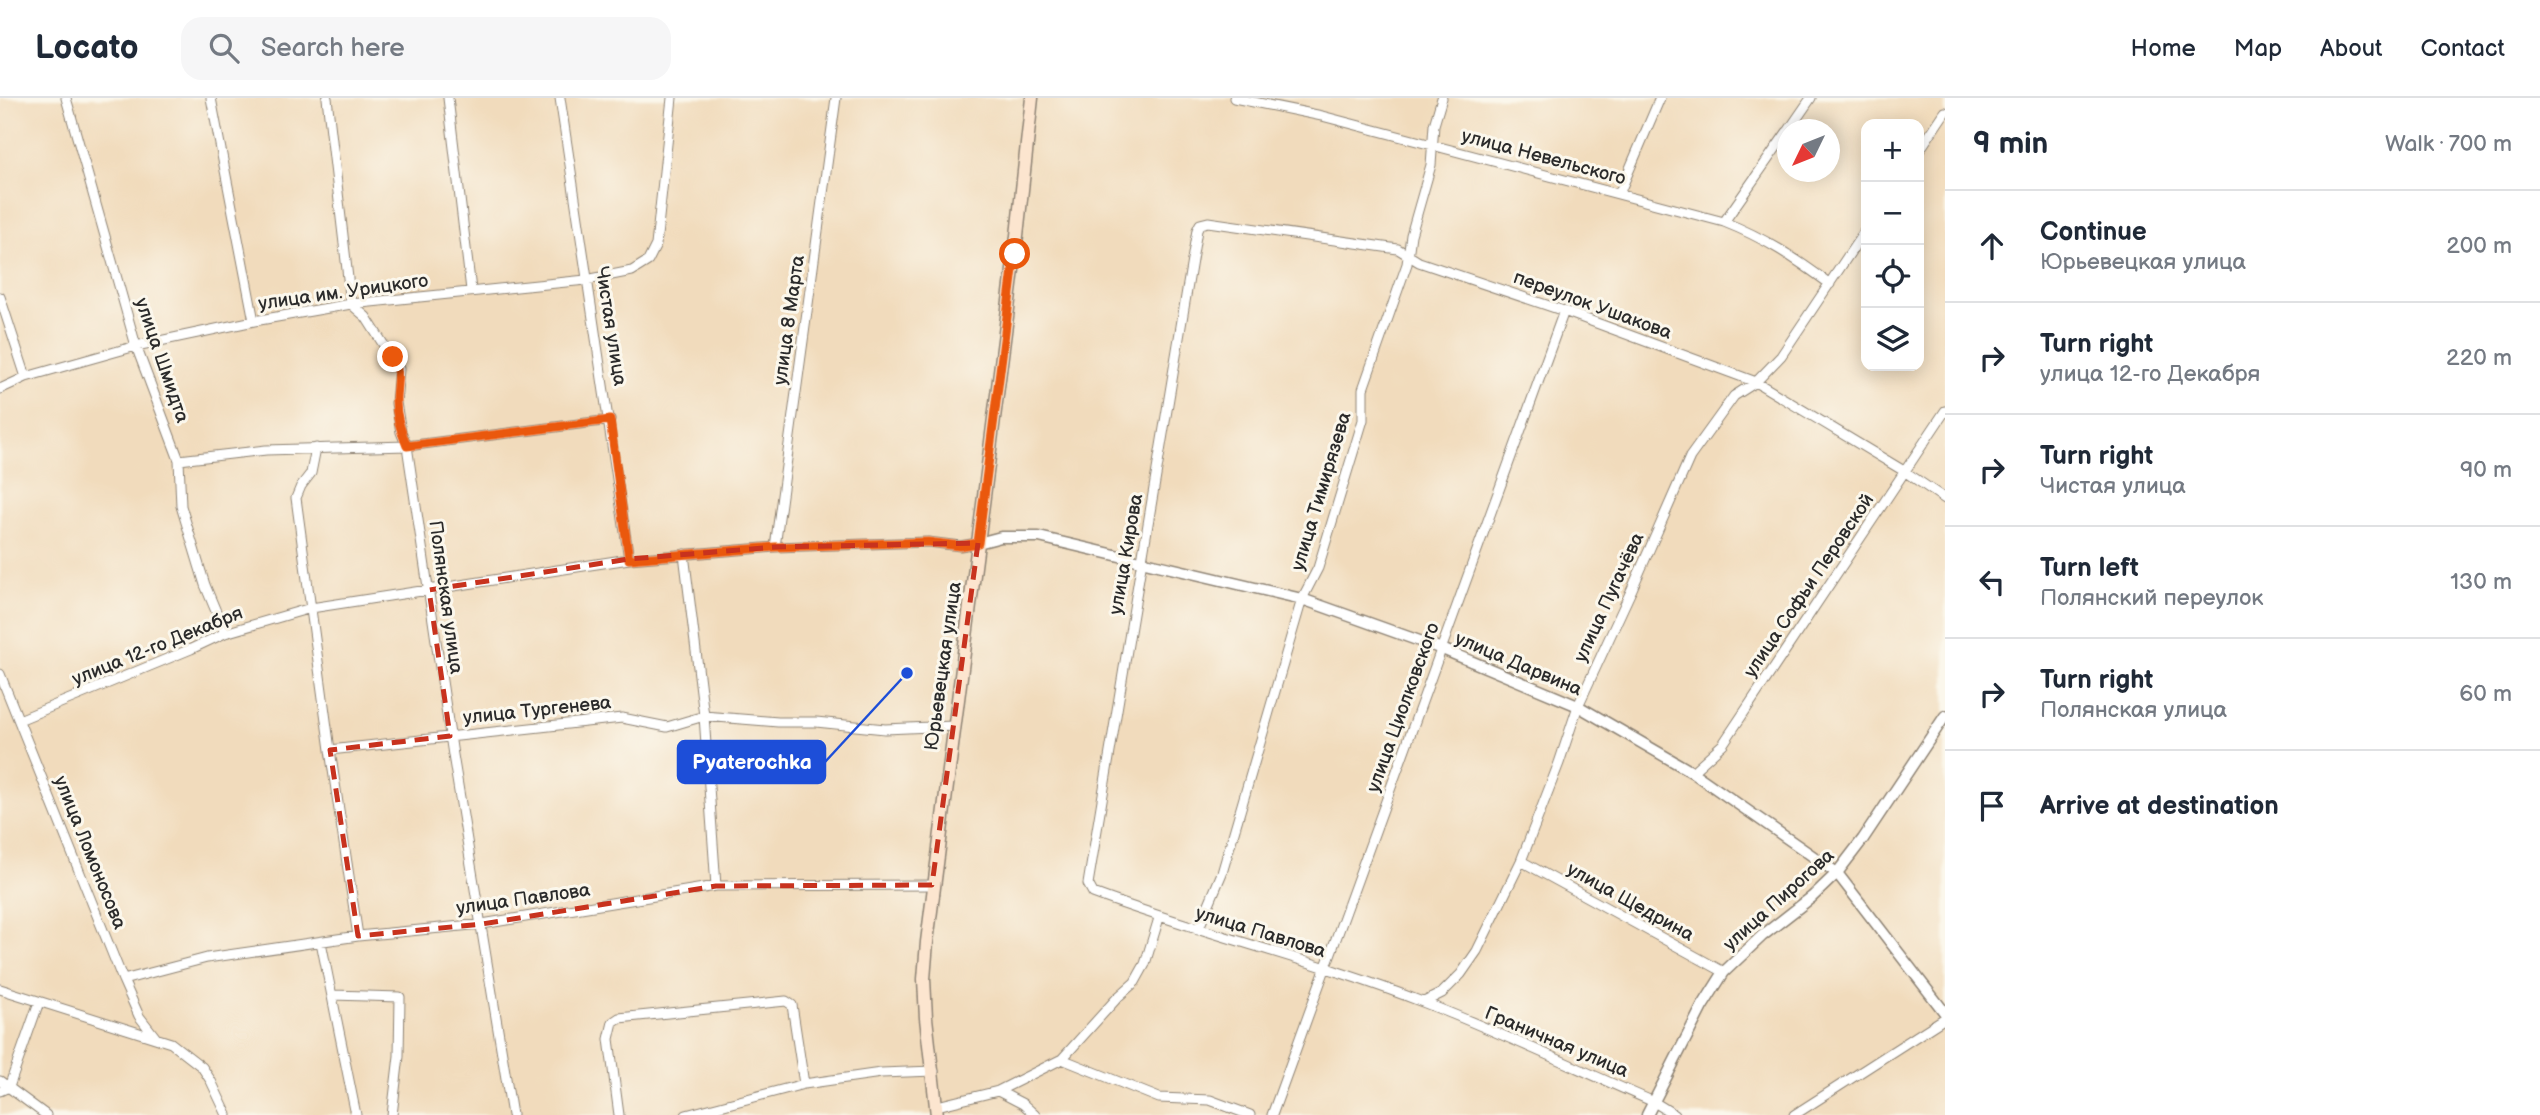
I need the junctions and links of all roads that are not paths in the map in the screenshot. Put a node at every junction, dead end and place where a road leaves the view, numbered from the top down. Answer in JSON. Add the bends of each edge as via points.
{"nodes":[{"id":1,"x":66,"y":98,"type":"edge"},
{"id":2,"x":211,"y":98,"type":"edge"},
{"id":3,"x":327,"y":98,"type":"edge"},
{"id":4,"x":448,"y":98,"type":"edge"},
{"id":5,"x":560,"y":98,"type":"edge"},
{"id":6,"x":672,"y":98,"type":"edge"},
{"id":7,"x":836,"y":98,"type":"edge"},
{"id":8,"x":1032,"y":98,"type":"edge"},
{"id":9,"x":1234,"y":98,"type":"edge"},
{"id":10,"x":1442,"y":98,"type":"edge"},
{"id":11,"x":1660,"y":98,"type":"edge"},
{"id":12,"x":1810,"y":98,"type":"edge"},
{"id":13,"x":1945,"y":112,"type":"edge"},
{"id":14,"x":1796,"y":119,"type":"edge"},
{"id":15,"x":1924,"y":144,"type":"edge"},
{"id":16,"x":1432,"y":145,"type":"junction"},
{"id":17,"x":1777,"y":147,"type":"edge"},
{"id":18,"x":1619,"y":194,"type":"junction"},
{"id":19,"x":1724,"y":222,"type":"junction"},
{"id":20,"x":1200,"y":224,"type":"joint"},
{"id":21,"x":1861,"y":237,"type":"edge"},
{"id":22,"x":1408,"y":256,"type":"junction"},
{"id":23,"x":586,"y":280,"type":"junction"},
{"id":24,"x":1830,"y":284,"type":"junction"},
{"id":25,"x":471,"y":290,"type":"junction"},
{"id":26,"x":0,"y":298,"type":"edge"},
{"id":27,"x":351,"y":304,"type":"junction"},
{"id":28,"x":1564,"y":311,"type":"junction"},
{"id":29,"x":254,"y":321,"type":"junction"},
{"id":30,"x":136,"y":346,"type":"junction"},
{"id":31,"x":26,"y":377,"type":"junction"},
{"id":32,"x":1756,"y":382,"type":"junction"},
{"id":33,"x":0,"y":389,"type":"edge"},
{"id":34,"x":1945,"y":411,"type":"edge"},
{"id":35,"x":610,"y":420,"type":"junction"},
{"id":36,"x":407,"y":446,"type":"junction"},
{"id":37,"x":316,"y":448,"type":"junction"},
{"id":38,"x":179,"y":460,"type":"junction"},
{"id":39,"x":1904,"y":471,"type":"junction"},
{"id":40,"x":1945,"y":499,"type":"edge"},
{"id":41,"x":978,"y":543,"type":"junction"},
{"id":42,"x":775,"y":547,"type":"junction"},
{"id":43,"x":684,"y":554,"type":"junction"},
{"id":44,"x":629,"y":559,"type":"junction"},
{"id":45,"x":1142,"y":561,"type":"junction"},
{"id":46,"x":429,"y":590,"type":"junction"},
{"id":47,"x":1301,"y":599,"type":"junction"},
{"id":48,"x":311,"y":608,"type":"junction"},
{"id":49,"x":225,"y":633,"type":"junction"},
{"id":50,"x":1442,"y":649,"type":"junction"},
{"id":51,"x":0,"y":674,"type":"edge"},
{"id":52,"x":1578,"y":706,"type":"junction"},
{"id":53,"x":704,"y":716,"type":"junction"},
{"id":54,"x":1945,"y":716,"type":"edge"},
{"id":55,"x":19,"y":720,"type":"junction"},
{"id":56,"x":954,"y":726,"type":"junction"},
{"id":57,"x":450,"y":736,"type":"junction"},
{"id":58,"x":330,"y":750,"type":"junction"},
{"id":59,"x":1692,"y":772,"type":"junction"},
{"id":60,"x":1521,"y":861,"type":"junction"},
{"id":61,"x":1837,"y":873,"type":"junction"},
{"id":62,"x":932,"y":885,"type":"junction"},
{"id":63,"x":716,"y":886,"type":"junction"},
{"id":64,"x":1089,"y":889,"type":"joint"},
{"id":65,"x":1159,"y":918,"type":"junction"},
{"id":66,"x":482,"y":924,"type":"junction"},
{"id":67,"x":1198,"y":930,"type":"junction"},
{"id":68,"x":358,"y":936,"type":"junction"},
{"id":69,"x":321,"y":942,"type":"junction"},
{"id":70,"x":1325,"y":969,"type":"junction"},
{"id":71,"x":1724,"y":972,"type":"junction"},
{"id":72,"x":123,"y":979,"type":"junction"},
{"id":73,"x":0,"y":989,"type":"edge"},
{"id":74,"x":332,"y":995,"type":"junction"},
{"id":75,"x":39,"y":1002,"type":"junction"},
{"id":76,"x":1424,"y":1002,"type":"junction"},
{"id":77,"x":1945,"y":1015,"type":"edge"},
{"id":78,"x":156,"y":1038,"type":"junction"},
{"id":79,"x":1062,"y":1059,"type":"junction"},
{"id":80,"x":933,"y":1071,"type":"junction"},
{"id":81,"x":0,"y":1081,"type":"edge"},
{"id":82,"x":804,"y":1084,"type":"junction"},
{"id":83,"x":5,"y":1089,"type":"edge"},
{"id":84,"x":999,"y":1091,"type":"junction"},
{"id":85,"x":1654,"y":1102,"type":"junction"},
{"id":86,"x":937,"y":1111,"type":"edge"},
{"id":87,"x":46,"y":1115,"type":"edge"},
{"id":88,"x":227,"y":1115,"type":"edge"},
{"id":89,"x":356,"y":1115,"type":"edge"},
{"id":90,"x":392,"y":1115,"type":"edge"},
{"id":91,"x":512,"y":1115,"type":"edge"},
{"id":92,"x":620,"y":1115,"type":"edge"},
{"id":93,"x":686,"y":1115,"type":"edge"},
{"id":94,"x":1035,"y":1115,"type":"edge"},
{"id":95,"x":1250,"y":1115,"type":"edge"},
{"id":96,"x":1272,"y":1115,"type":"edge"},
{"id":97,"x":1647,"y":1115,"type":"edge"},
{"id":98,"x":1675,"y":1115,"type":"edge"},
{"id":99,"x":1794,"y":1115,"type":"edge"}],
"edges":[{"from":1,"to":30,"type":"street","name":"улица Шмидта"},
{"from":2,"to":29,"type":"street"},
{"from":3,"to":27,"type":"street"},
{"from":4,"to":25,"type":"street"},
{"from":5,"to":23,"type":"street","name":"Чистая улица"},
{"from":6,"to":23,"type":"street","name":"улица им. Урицкого","via":[[656,244],[648,261],[632,271]]},
{"from":7,"to":42,"type":"street","name":"улица 8 Марта"},
{"from":8,"to":41,"type":"main road","name":"Юрьевецкая улица"},
{"from":9,"to":16,"type":"street","name":"улица Невельского"},
{"from":10,"to":16,"type":"street","name":"улица Тимирязева"},
{"from":11,"to":18,"type":"street"},
{"from":12,"to":14,"type":"street"},
{"from":13,"to":15,"type":"street"},
{"from":16,"to":18,"type":"street","name":"улица Невельского"},
{"from":16,"to":22,"type":"street","name":"улица Тимирязева"},
{"from":17,"to":19,"type":"street"},
{"from":18,"to":19,"type":"street","name":"улица Невельского"},
{"from":19,"to":24,"type":"street","name":"улица Невельского","via":[[1784,250]]},
{"from":20,"to":22,"type":"street","name":"переулок Ушакова","via":[[1398,249]]},
{"from":20,"to":45,"type":"street","name":"улица Кирова"},
{"from":21,"to":24,"type":"street","name":"улица Пугачёва"},
{"from":22,"to":28,"type":"street","name":"переулок Ушакова"},
{"from":22,"to":47,"type":"street","name":"улица Тимирязева","via":[[1363,389],[1363,420],[1318,568]]},
{"from":23,"to":25,"type":"street","name":"улица им. Урицкого"},
{"from":23,"to":35,"type":"street","name":"Чистая улица"},
{"from":24,"to":32,"type":"street","name":"улица Пугачёва","via":[[1781,356]]},
{"from":25,"to":27,"type":"street","name":"улица им. Урицкого"},
{"from":26,"to":31,"type":"street"},
{"from":27,"to":29,"type":"street","name":"улица им. Урицкого"},
{"from":27,"to":36,"type":"street","name":"Полянская улица","via":[[366,317],[399,369],[396,403]]},
{"from":28,"to":32,"type":"street","name":"переулок Ушакова"},
{"from":28,"to":50,"type":"street","name":"улица Циолковского"},
{"from":29,"to":30,"type":"street","name":"улица им. Урицкого"},
{"from":30,"to":31,"type":"street","name":"улица им. Урицкого"},
{"from":30,"to":38,"type":"street","name":"улица Шмидта"},
{"from":31,"to":33,"type":"street","name":"улица им. Урицкого"},
{"from":32,"to":39,"type":"street","name":"переулок Ушакова"},
{"from":32,"to":52,"type":"street","name":"улица Пугачёва","via":[[1734,396],[1690,457]]},
{"from":34,"to":39,"type":"street","name":"улица Софьи Перовской"},
{"from":35,"to":36,"type":"street"},
{"from":35,"to":44,"type":"street","name":"Чистая улица"},
{"from":36,"to":37,"type":"street"},
{"from":36,"to":46,"type":"street","name":"Полянская улица"},
{"from":37,"to":38,"type":"street"},
{"from":37,"to":48,"type":"street","via":[[311,473],[296,498]]},
{"from":38,"to":49,"type":"street","name":"улица Шмидта","via":[[181,506]]},
{"from":39,"to":40,"type":"street","name":"переулок Ушакова"},
{"from":39,"to":59,"type":"street","name":"улица Софьи Перовской","via":[[1723,744]]},
{"from":41,"to":42,"type":"street","name":"улица 12-го Декабря"},
{"from":41,"to":45,"type":"street","name":"улица Дарвина","via":[[1001,537],[1039,537]]},
{"from":41,"to":56,"type":"main road","name":"Юрьевецкая улица"},
{"from":42,"to":43,"type":"street","name":"улица 12-го Декабря"},
{"from":43,"to":44,"type":"street","name":"улица 12-го Декабря"},
{"from":43,"to":53,"type":"street"},
{"from":44,"to":46,"type":"street","name":"улица 12-го Декабря"},
{"from":45,"to":47,"type":"street","name":"улица Дарвина"},
{"from":45,"to":64,"type":"street","name":"улица Кирова"},
{"from":46,"to":48,"type":"street","name":"улица 12-го Декабря"},
{"from":46,"to":57,"type":"street","name":"Полянская улица"},
{"from":47,"to":50,"type":"street","name":"улица Дарвина"},
{"from":47,"to":67,"type":"street","name":"улица Тимирязева","via":[[1222,873]]},
{"from":48,"to":49,"type":"street","name":"улица 12-го Декабря"},
{"from":48,"to":58,"type":"street"},
{"from":49,"to":55,"type":"street","name":"улица 12-го Декабря"},
{"from":50,"to":52,"type":"street","name":"улица Дарвина"},
{"from":50,"to":70,"type":"street","name":"улица Циолковского"},
{"from":51,"to":55,"type":"street","name":"улица Ломоносова"},
{"from":52,"to":59,"type":"street","name":"улица Дарвина"},
{"from":52,"to":60,"type":"street","name":"улица Пугачёва"},
{"from":53,"to":56,"type":"street","name":"улица Тургенева","via":[[886,729]]},
{"from":53,"to":57,"type":"street","name":"улица Тургенева","via":[[667,727],[622,718]]},
{"from":53,"to":63,"type":"street"},
{"from":54,"to":61,"type":"street","name":"улица Пирогова"},
{"from":55,"to":72,"type":"street","name":"улица Ломоносова"},
{"from":56,"to":62,"type":"main road","name":"Юрьевецкая улица"},
{"from":57,"to":58,"type":"street","name":"улица Тургенева"},
{"from":57,"to":66,"type":"street","name":"Полянская улица"},
{"from":58,"to":68,"type":"street"},
{"from":59,"to":61,"type":"street","name":"улица Дарвина"},
{"from":60,"to":71,"type":"street","name":"улица Щедрина"},
{"from":60,"to":76,"type":"street","name":"улица Пугачёва","via":[[1477,951],[1443,993]]},
{"from":61,"to":71,"type":"street","name":"улица Пирогова"},
{"from":61,"to":77,"type":"street","name":"улица Дарвина"},
{"from":62,"to":63,"type":"street","name":"улица Павлова"},
{"from":62,"to":80,"type":"main road","name":"Юрьевецкая улица","via":[[924,979]]},
{"from":63,"to":66,"type":"street","name":"улица Павлова"},
{"from":64,"to":65,"type":"street","name":"улица Павлова"},
{"from":65,"to":67,"type":"street","name":"улица Павлова"},
{"from":65,"to":79,"type":"street","via":[[1135,982]]},
{"from":66,"to":68,"type":"street","name":"улица Павлова"},
{"from":66,"to":91,"type":"street","name":"Полянская улица"},
{"from":67,"to":70,"type":"street","name":"улица Павлова"},
{"from":68,"to":69,"type":"street","name":"улица Павлова"},
{"from":69,"to":72,"type":"street","name":"улица Павлова","via":[[207,958]]},
{"from":69,"to":74,"type":"street"},
{"from":70,"to":76,"type":"street","name":"улица Павлова"},
{"from":70,"to":96,"type":"street","name":"улица Циолковского"},
{"from":71,"to":85,"type":"street","name":"улица Пирогова"},
{"from":72,"to":78,"type":"street","name":"улица Ломоносова","via":[[139,1016]]},
{"from":73,"to":75,"type":"street"},
{"from":74,"to":89,"type":"street"},
{"from":74,"to":90,"type":"street","via":[[400,997]]},
{"from":75,"to":78,"type":"street"},
{"from":75,"to":83,"type":"street"},
{"from":76,"to":85,"type":"street","name":"Граничная улица"},
{"from":77,"to":99,"type":"street"},
{"from":78,"to":88,"type":"street","via":[[202,1067]]},
{"from":79,"to":84,"type":"street"},
{"from":79,"to":95,"type":"street","via":[[1159,1098],[1210,1100]]},
{"from":80,"to":82,"type":"street"},
{"from":80,"to":86,"type":"main road","name":"Юрьевецкая улица"},
{"from":81,"to":83,"type":"street"},
{"from":82,"to":92,"type":"street","via":[[792,1004],[619,1018],[613,1022],[609,1040]]},
{"from":82,"to":93,"type":"street"},
{"from":83,"to":87,"type":"street"},
{"from":84,"to":86,"type":"street"},
{"from":84,"to":94,"type":"street"},
{"from":85,"to":97,"type":"street","name":"улица Пирогова"},
{"from":85,"to":98,"type":"street","name":"Граничная улица"}]}
